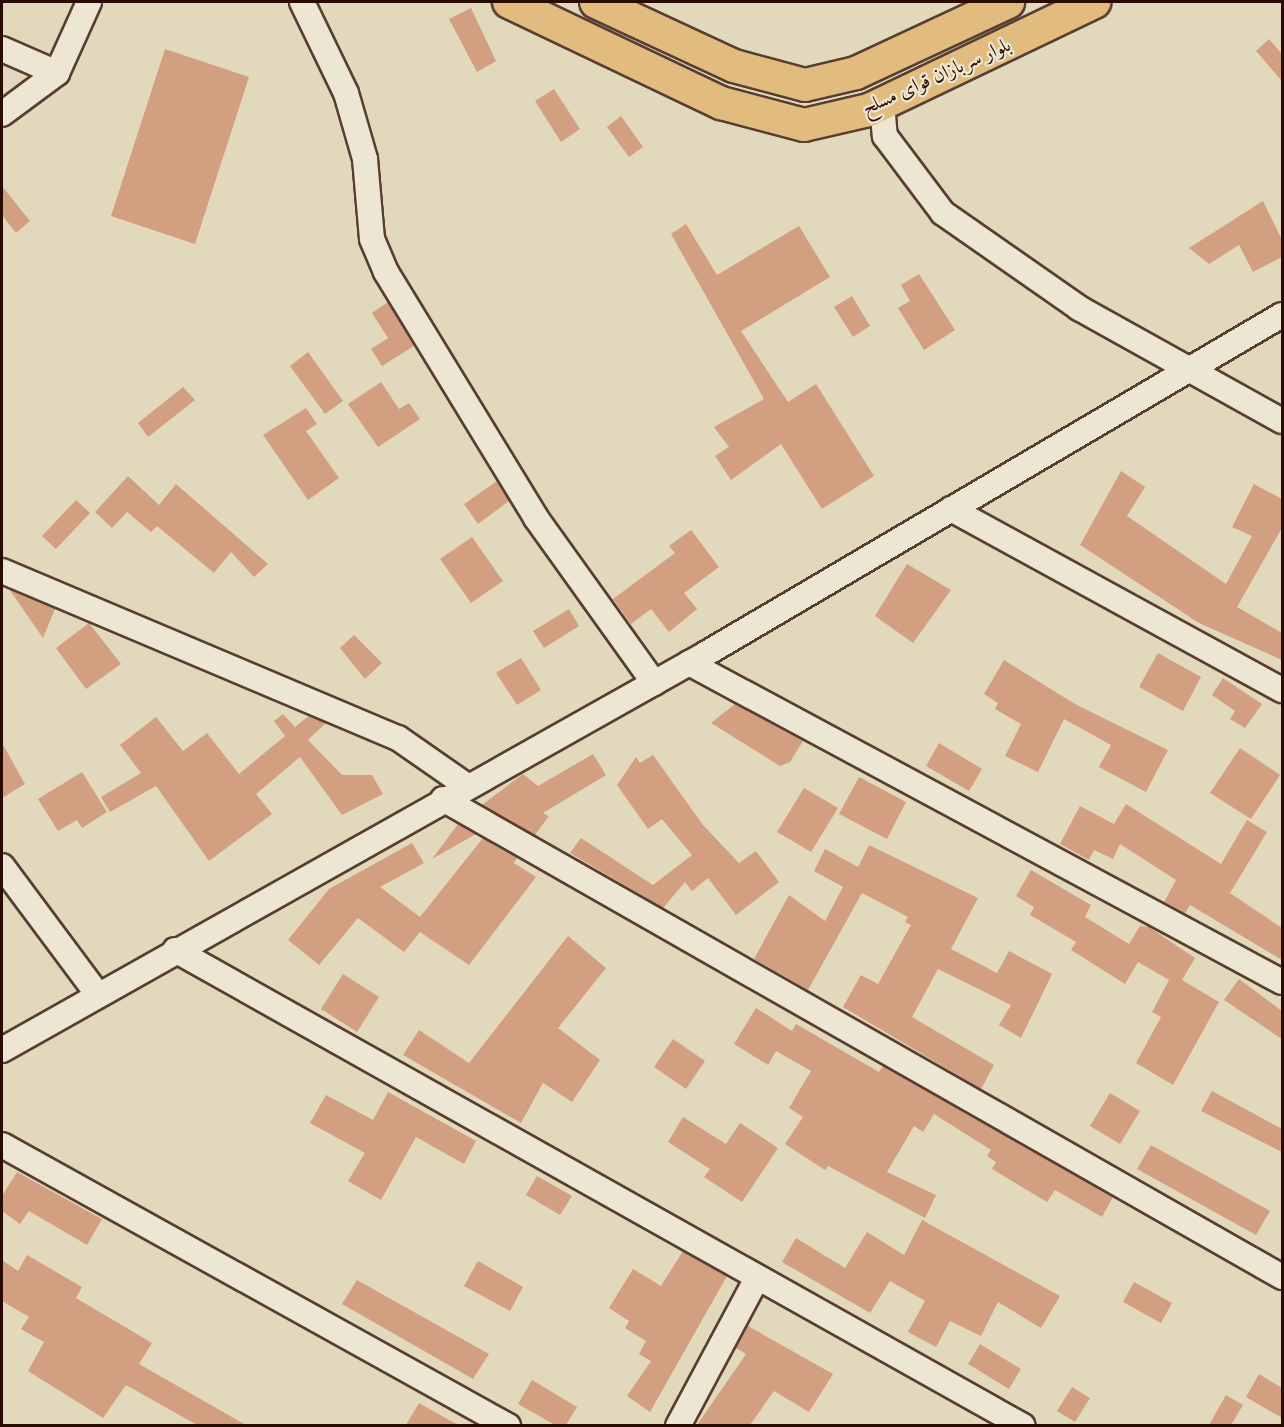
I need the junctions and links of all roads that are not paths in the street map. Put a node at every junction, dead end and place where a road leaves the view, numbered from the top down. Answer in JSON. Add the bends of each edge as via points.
{"nodes":[{"id":1,"x":89,"y":2,"type":"edge"},
{"id":2,"x":302,"y":2,"type":"edge"},
{"id":3,"x":509,"y":2,"type":"edge"},
{"id":4,"x":596,"y":2,"type":"edge"},
{"id":5,"x":1008,"y":2,"type":"edge"},
{"id":6,"x":1095,"y":2,"type":"edge"},
{"id":7,"x":2,"y":49,"type":"edge"},
{"id":8,"x":57,"y":73,"type":"junction"},
{"id":9,"x":882,"y":104,"type":"junction"},
{"id":10,"x":2,"y":114,"type":"edge"},
{"id":11,"x":1282,"y":315,"type":"edge"},
{"id":12,"x":1189,"y":370,"type":"junction"},
{"id":13,"x":1282,"y":421,"type":"edge"},
{"id":14,"x":951,"y":510,"type":"junction"},
{"id":15,"x":2,"y":571,"type":"edge"},
{"id":16,"x":689,"y":663,"type":"junction"},
{"id":17,"x":654,"y":683,"type":"junction"},
{"id":18,"x":1282,"y":690,"type":"edge"},
{"id":19,"x":467,"y":786,"type":"junction"},
{"id":20,"x":443,"y":799,"type":"junction"},
{"id":21,"x":2,"y":866,"type":"edge"},
{"id":22,"x":175,"y":950,"type":"junction"},
{"id":23,"x":1282,"y":982,"type":"edge"},
{"id":24,"x":98,"y":995,"type":"junction"},
{"id":25,"x":2,"y":1050,"type":"edge"},
{"id":26,"x":2,"y":1145,"type":"edge"},
{"id":27,"x":1282,"y":1277,"type":"edge"},
{"id":28,"x":756,"y":1280,"type":"junction"},
{"id":29,"x":508,"y":1425,"type":"edge"},
{"id":30,"x":678,"y":1425,"type":"edge"},
{"id":31,"x":1023,"y":1425,"type":"edge"}],
"edges":[{"from":1,"to":8,"type":"street"},
{"from":2,"to":17,"type":"street","via":[[346,93],[365,159],[372,239],[386,272],[536,518]]},
{"from":3,"to":9,"type":"main road","name":"بلوار سربازان قوای مسلح","via":[[721,103],[804,125]]},
{"from":4,"to":5,"type":"main road","name":"بلوار سربازان قوای مسلح","via":[[734,66],[805,85],[856,73]]},
{"from":6,"to":9,"type":"main road","name":"بلوار سربازان قوای مسلح"},
{"from":7,"to":8,"type":"street"},
{"from":8,"to":10,"type":"street"},
{"from":9,"to":12,"type":"street","via":[[885,136],[942,213],[1079,308]]},
{"from":11,"to":12,"type":"street"},
{"from":12,"to":13,"type":"street"},
{"from":12,"to":14,"type":"street"},
{"from":14,"to":16,"type":"street"},
{"from":14,"to":18,"type":"street"},
{"from":15,"to":19,"type":"street","via":[[398,738]]},
{"from":16,"to":17,"type":"street"},
{"from":16,"to":23,"type":"street"},
{"from":17,"to":19,"type":"street"},
{"from":19,"to":20,"type":"street"},
{"from":20,"to":22,"type":"street"},
{"from":20,"to":27,"type":"street"},
{"from":21,"to":24,"type":"street"},
{"from":22,"to":24,"type":"street"},
{"from":22,"to":28,"type":"street"},
{"from":24,"to":25,"type":"street"},
{"from":26,"to":29,"type":"street"},
{"from":28,"to":30,"type":"street"},
{"from":28,"to":31,"type":"street"}]}
